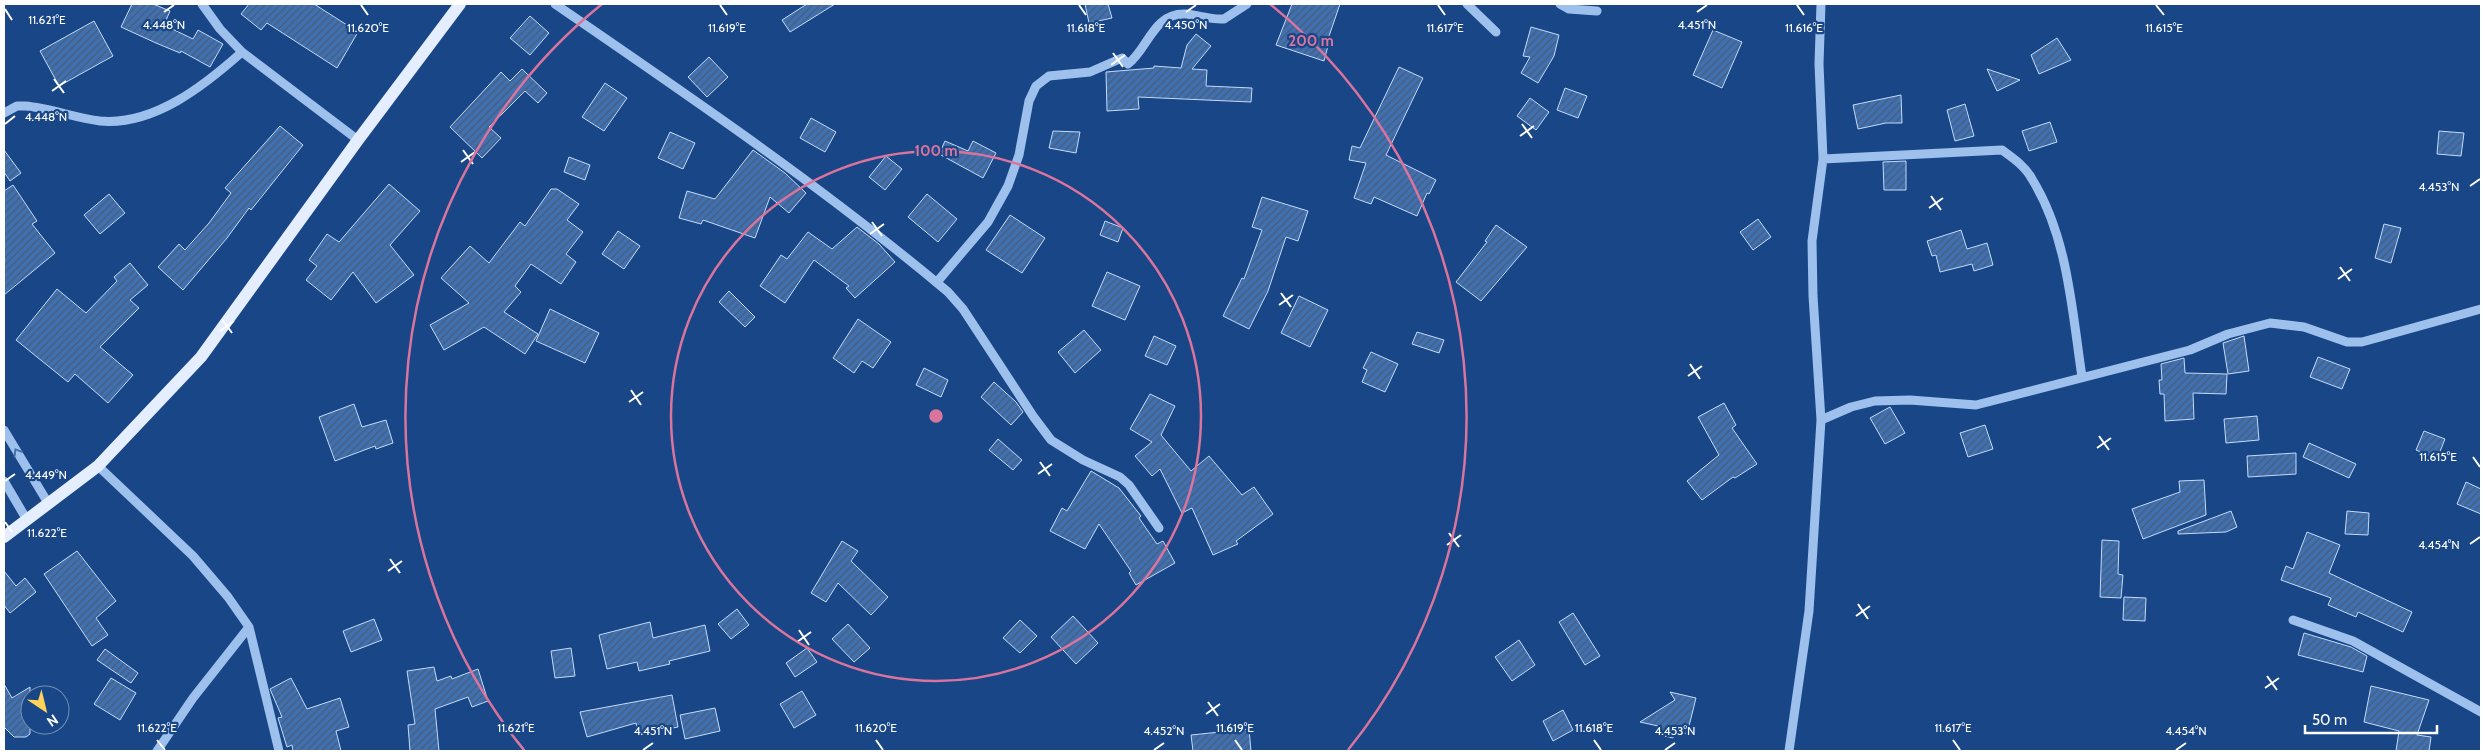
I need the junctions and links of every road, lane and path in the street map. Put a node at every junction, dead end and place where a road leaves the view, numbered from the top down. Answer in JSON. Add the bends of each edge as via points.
{"nodes":[{"id":1,"x":202,"y":4,"type":"edge"},
{"id":2,"x":460,"y":4,"type":"edge"},
{"id":3,"x":554,"y":4,"type":"edge"},
{"id":4,"x":1247,"y":4,"type":"edge"},
{"id":5,"x":1468,"y":4,"type":"edge"},
{"id":6,"x":1560,"y":4,"type":"edge"},
{"id":7,"x":1821,"y":4,"type":"edge"},
{"id":8,"x":1596,"y":10,"type":"dead end"},
{"id":9,"x":1496,"y":32,"type":"dead end"},
{"id":10,"x":242,"y":52,"type":"junction"},
{"id":11,"x":4,"y":113,"type":"edge"},
{"id":12,"x":358,"y":140,"type":"junction"},
{"id":13,"x":1823,"y":159,"type":"junction"},
{"id":14,"x":937,"y":282,"type":"junction"},
{"id":15,"x":2481,"y":309,"type":"edge"},
{"id":16,"x":2082,"y":377,"type":"junction"},
{"id":17,"x":1821,"y":420,"type":"junction"},
{"id":18,"x":4,"y":430,"type":"edge"},
{"id":19,"x":98,"y":466,"type":"junction"},
{"id":20,"x":4,"y":481,"type":"edge"},
{"id":21,"x":48,"y":504,"type":"junction"},
{"id":22,"x":26,"y":520,"type":"junction"},
{"id":23,"x":1159,"y":528,"type":"dead end"},
{"id":24,"x":4,"y":536,"type":"edge"},
{"id":25,"x":2293,"y":620,"type":"dead end"},
{"id":26,"x":249,"y":628,"type":"junction"},
{"id":27,"x":2481,"y":712,"type":"edge"},
{"id":28,"x":157,"y":751,"type":"edge"},
{"id":29,"x":279,"y":751,"type":"edge"},
{"id":30,"x":1789,"y":751,"type":"edge"}],
"edges":[{"from":1,"to":10,"type":"street"},
{"from":2,"to":12,"type":"main road"},
{"from":3,"to":14,"type":"street","via":[[655,71],[833,198]]},
{"from":4,"to":14,"type":"street","via":[[1224,19],[1183,14],[1170,17],[1159,24],[1141,52],[1128,64],[1122,58],[1090,72],[1049,76],[1036,86],[1029,101],[1019,155],[1008,186],[988,222]]},
{"from":5,"to":9,"type":"street"},
{"from":6,"to":8,"type":"street","via":[[1569,9]]},
{"from":7,"to":13,"type":"street","via":[[1819,64]]},
{"from":10,"to":11,"type":"street","via":[[182,98],[126,120],[102,121],[25,106],[17,106]]},
{"from":10,"to":12,"type":"street"},
{"from":12,"to":19,"type":"main road","via":[[201,357]]},
{"from":13,"to":16,"type":"street","via":[[2002,150],[2019,163],[2032,178],[2055,227],[2067,278]]},
{"from":13,"to":17,"type":"street","via":[[1812,241]]},
{"from":14,"to":23,"type":"street","via":[[963,309],[1052,440],[1083,460],[1120,477]]},
{"from":15,"to":16,"type":"street","via":[[2362,342],[2347,342],[2304,327],[2270,323],[2228,334],[2190,350]]},
{"from":16,"to":17,"type":"street","via":[[1976,405],[1875,401]]},
{"from":17,"to":30,"type":"street","via":[[1809,611]]},
{"from":21,"to":18,"type":"street","one_way":true},
{"from":19,"to":21,"type":"main road"},
{"from":19,"to":26,"type":"street","via":[[193,556]]},
{"from":20,"to":22,"type":"street"},
{"from":21,"to":22,"type":"main road"},
{"from":22,"to":24,"type":"main road"},
{"from":25,"to":27,"type":"street","via":[[2352,641]]},
{"from":26,"to":28,"type":"street","via":[[193,698]]},
{"from":26,"to":29,"type":"street"}]}
